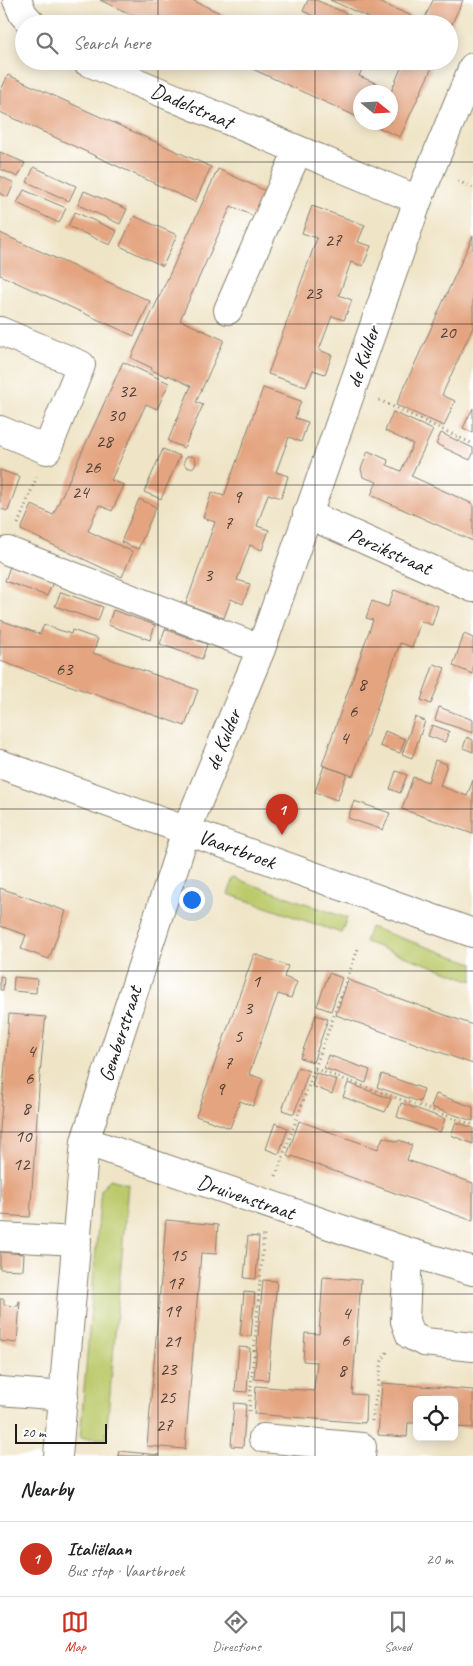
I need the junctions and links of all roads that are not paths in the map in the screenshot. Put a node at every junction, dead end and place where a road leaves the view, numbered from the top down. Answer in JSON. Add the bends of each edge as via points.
{"nodes":[{"id":1,"x":18,"y":0,"type":"edge"},
{"id":2,"x":24,"y":15,"type":"edge"},
{"id":3,"x":473,"y":67,"type":"edge"},
{"id":4,"x":107,"y":70,"type":"edge"},
{"id":5,"x":298,"y":150,"type":"junction"},
{"id":6,"x":418,"y":200,"type":"junction"},
{"id":7,"x":228,"y":310,"type":"dead end"},
{"id":8,"x":0,"y":331,"type":"edge"},
{"id":9,"x":0,"y":430,"type":"edge"},
{"id":10,"x":307,"y":514,"type":"junction"},
{"id":11,"x":8,"y":551,"type":"road end"},
{"id":12,"x":473,"y":588,"type":"edge"},
{"id":13,"x":261,"y":649,"type":"junction"},
{"id":14,"x":0,"y":764,"type":"edge"},
{"id":15,"x":186,"y":831,"type":"junction"},
{"id":16,"x":473,"y":933,"type":"edge"},
{"id":17,"x":85,"y":1141,"type":"junction"},
{"id":18,"x":0,"y":1236,"type":"edge"},
{"id":19,"x":77,"y":1242,"type":"junction"},
{"id":20,"x":408,"y":1252,"type":"junction"},
{"id":21,"x":473,"y":1271,"type":"edge"},
{"id":22,"x":473,"y":1347,"type":"edge"},
{"id":23,"x":0,"y":1391,"type":"edge"},
{"id":24,"x":64,"y":1396,"type":"junction"},
{"id":25,"x":263,"y":1438,"type":"road end"},
{"id":26,"x":361,"y":1451,"type":"edge"},
{"id":27,"x":58,"y":1456,"type":"edge"}],
"edges":[{"from":1,"to":2,"type":"street"},
{"from":3,"to":6,"type":"street","name":"de Kulder"},
{"from":4,"to":5,"type":"street","name":"Dadelstraat"},
{"from":5,"to":6,"type":"street","name":"Dadelstraat"},
{"from":5,"to":7,"type":"street"},
{"from":6,"to":10,"type":"street","name":"de Kulder"},
{"from":8,"to":9,"type":"street","via":[[81,365],[47,450]]},
{"from":10,"to":12,"type":"street","name":"Perzikstraat"},
{"from":10,"to":13,"type":"street","name":"de Kulder"},
{"from":11,"to":13,"type":"street"},
{"from":13,"to":15,"type":"street","name":"de Kulder"},
{"from":14,"to":15,"type":"street","name":"Vaartbroek"},
{"from":15,"to":16,"type":"street","name":"Vaartbroek"},
{"from":15,"to":17,"type":"street","name":"Gemberstraat"},
{"from":17,"to":19,"type":"street","name":"Gemberstraat"},
{"from":17,"to":20,"type":"street","name":"Druivenstraat"},
{"from":18,"to":19,"type":"street"},
{"from":19,"to":24,"type":"street","name":"Gemberstraat"},
{"from":20,"to":21,"type":"street","name":"Druivenstraat"},
{"from":20,"to":22,"type":"street","via":[[405,1321],[410,1335],[424,1342]]},
{"from":23,"to":24,"type":"street"},
{"from":24,"to":27,"type":"street","name":"Gemberstraat"},
{"from":25,"to":26,"type":"street"}]}
